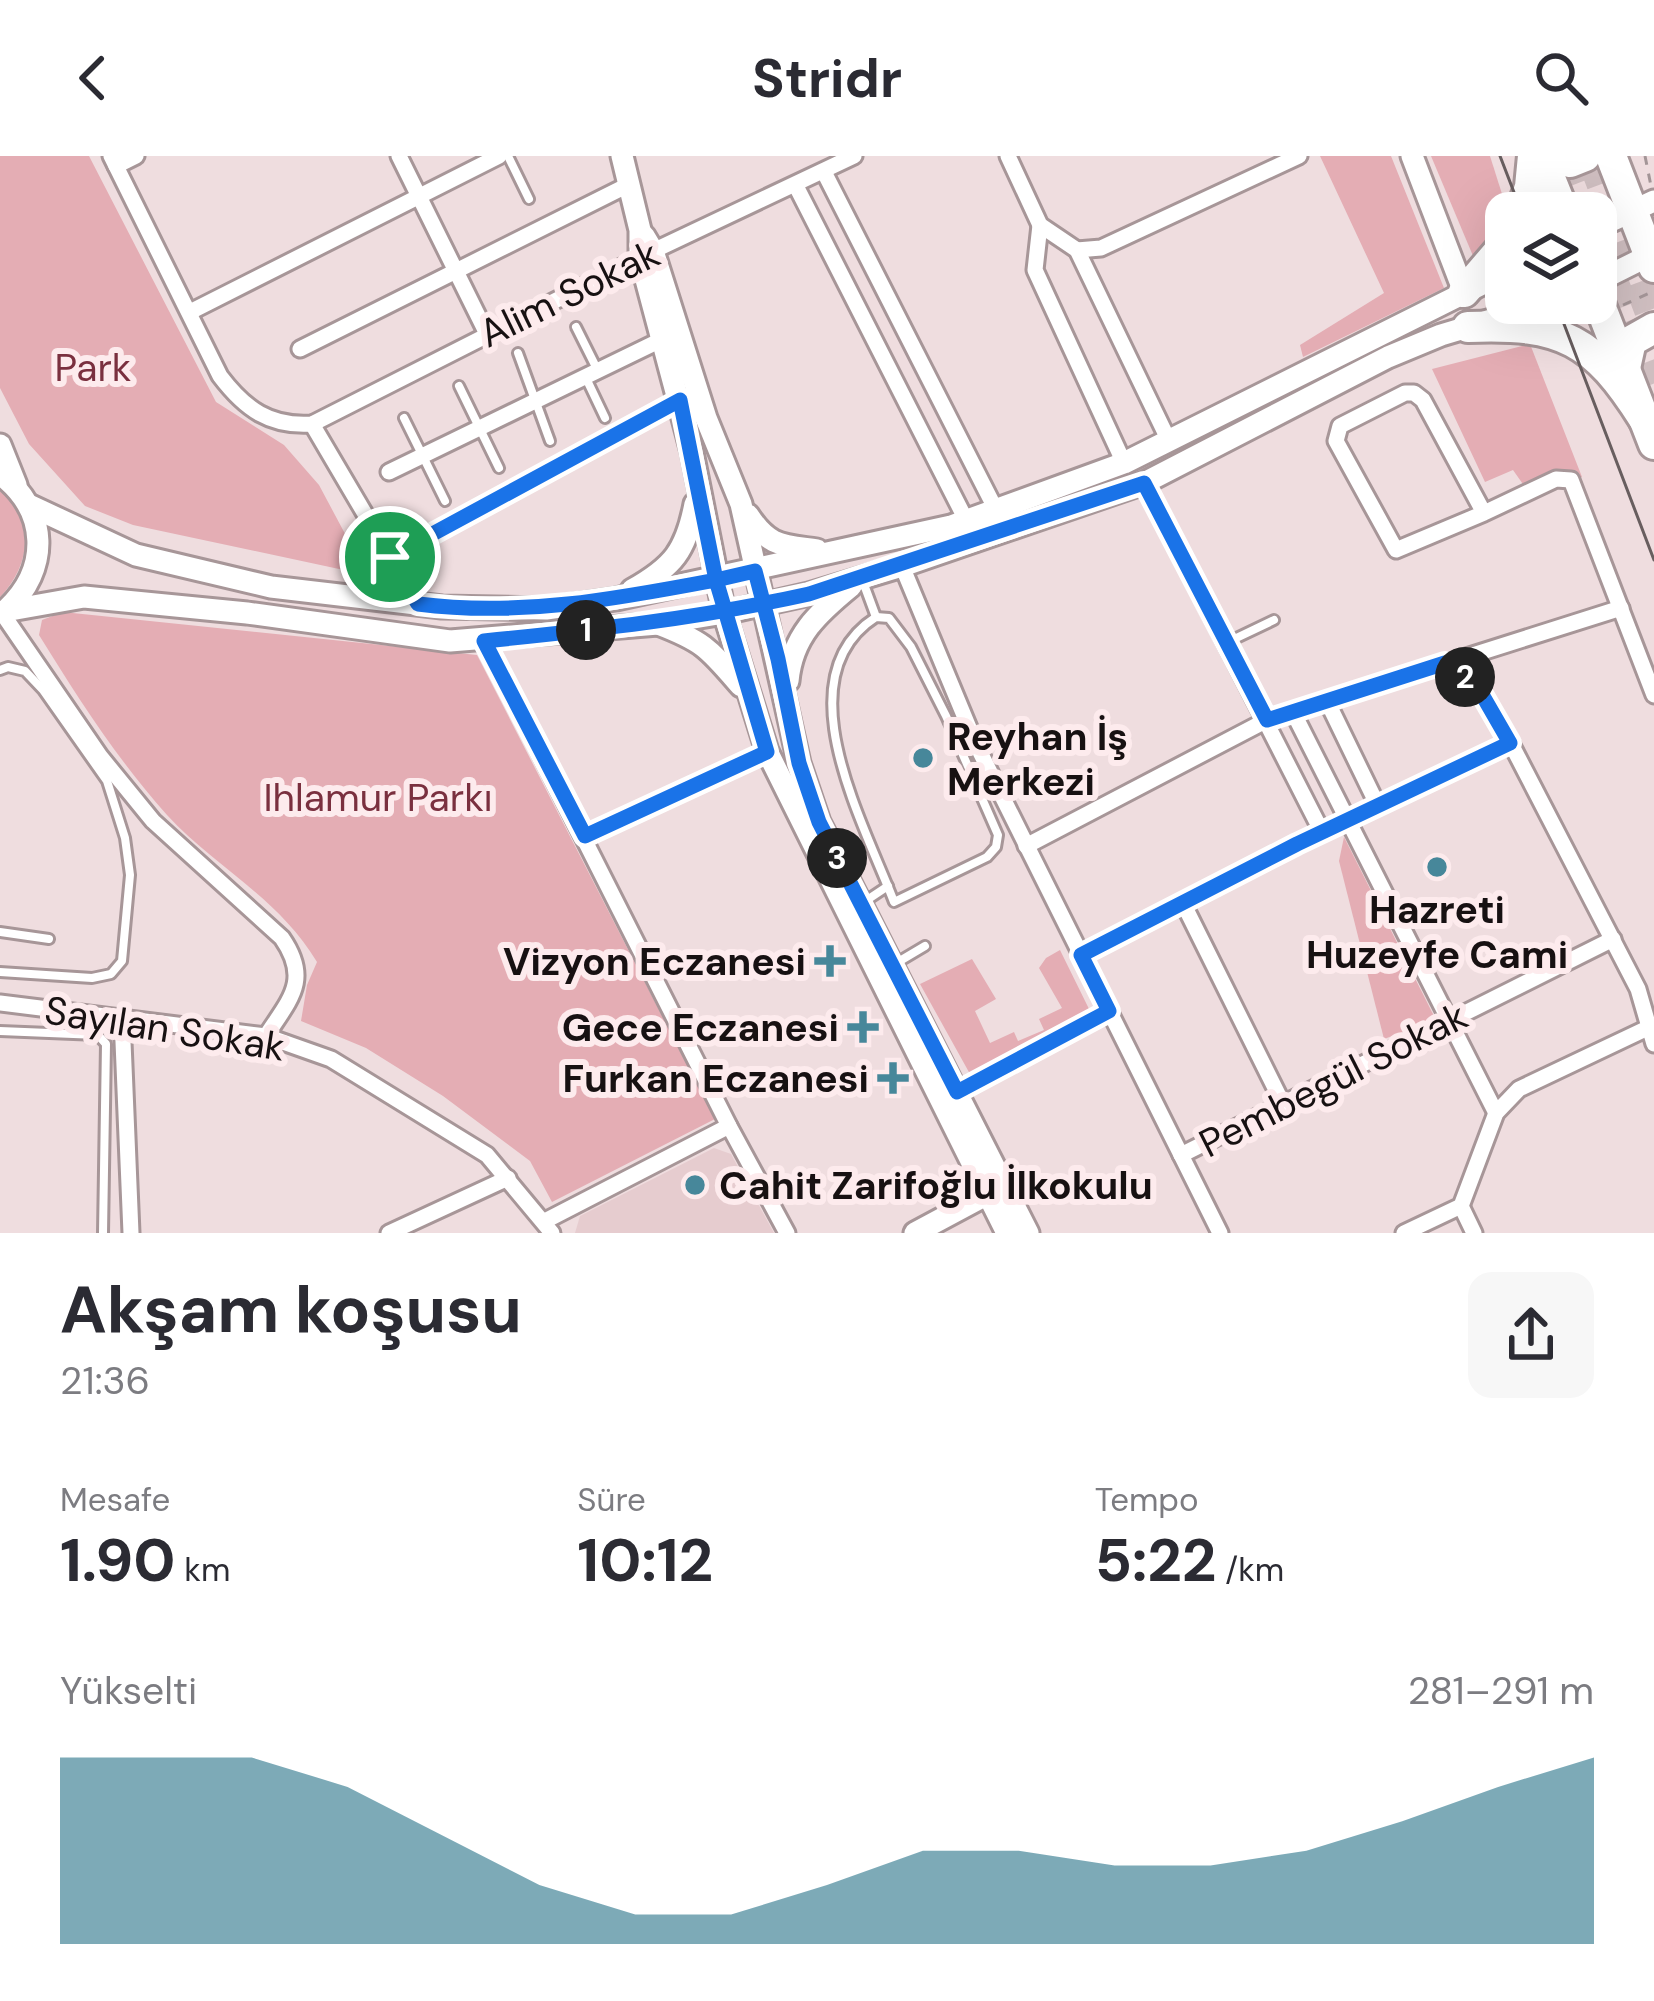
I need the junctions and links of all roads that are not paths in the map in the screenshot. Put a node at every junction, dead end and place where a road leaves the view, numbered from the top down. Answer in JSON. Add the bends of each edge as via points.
{"nodes":[{"id":1,"x":136,"y":156,"type":"edge"},
{"id":2,"x":399,"y":156,"type":"edge"},
{"id":3,"x":504,"y":156,"type":"edge"},
{"id":4,"x":622,"y":156,"type":"edge"},
{"id":5,"x":854,"y":156,"type":"edge"},
{"id":6,"x":1008,"y":156,"type":"edge"},
{"id":7,"x":1299,"y":156,"type":"edge"},
{"id":8,"x":1412,"y":156,"type":"edge"},
{"id":9,"x":1541,"y":156,"type":"edge"},
{"id":10,"x":1585,"y":156,"type":"edge"},
{"id":11,"x":1611,"y":156,"type":"edge"},
{"id":12,"x":114,"y":161,"type":"edge"},
{"id":13,"x":828,"y":165,"type":"edge"},
{"id":14,"x":628,"y":185,"type":"junction"},
{"id":15,"x":796,"y":186,"type":"junction"},
{"id":16,"x":1528,"y":192,"type":"edge"},
{"id":17,"x":1556,"y":192,"type":"edge"},
{"id":18,"x":421,"y":198,"type":"junction"},
{"id":19,"x":1645,"y":198,"type":"edge"},
{"id":20,"x":529,"y":199,"type":"dead end"},
{"id":21,"x":1617,"y":215,"type":"edge"},
{"id":22,"x":1040,"y":225,"type":"junction"},
{"id":23,"x":1077,"y":250,"type":"junction"},
{"id":24,"x":647,"y":254,"type":"junction"},
{"id":25,"x":1652,"y":258,"type":"edge"},
{"id":26,"x":456,"y":270,"type":"junction"},
{"id":27,"x":1485,"y":270,"type":"edge"},
{"id":28,"x":1617,"y":273,"type":"edge"},
{"id":29,"x":1485,"y":284,"type":"edge"},
{"id":30,"x":190,"y":312,"type":"junction"},
{"id":31,"x":1485,"y":320,"type":"edge"},
{"id":32,"x":1607,"y":324,"type":"edge"},
{"id":33,"x":576,"y":327,"type":"dead end"},
{"id":34,"x":1468,"y":327,"type":"junction"},
{"id":35,"x":1654,"y":328,"type":"edge"},
{"id":36,"x":487,"y":334,"type":"junction"},
{"id":37,"x":664,"y":338,"type":"junction"},
{"id":38,"x":300,"y":349,"type":"dead end"},
{"id":39,"x":518,"y":353,"type":"dead end"},
{"id":40,"x":1624,"y":368,"type":"junction"},
{"id":41,"x":591,"y":373,"type":"junction"},
{"id":42,"x":459,"y":386,"type":"dead end"},
{"id":43,"x":680,"y":400,"type":"junction"},
{"id":44,"x":535,"y":401,"type":"junction"},
{"id":45,"x":404,"y":418,"type":"dead end"},
{"id":46,"x":605,"y":418,"type":"dead end"},
{"id":47,"x":312,"y":424,"type":"junction"},
{"id":48,"x":481,"y":427,"type":"junction"},
{"id":49,"x":1649,"y":431,"type":"edge"},
{"id":50,"x":1169,"y":440,"type":"junction"},
{"id":51,"x":550,"y":441,"type":"dead end"},
{"id":52,"x":0,"y":446,"type":"edge"},
{"id":53,"x":423,"y":455,"type":"junction"},
{"id":54,"x":1124,"y":463,"type":"junction"},
{"id":55,"x":499,"y":468,"type":"dead end"},
{"id":56,"x":389,"y":472,"type":"dead end"},
{"id":57,"x":8,"y":480,"type":"edge"},
{"id":58,"x":1144,"y":483,"type":"junction"},
{"id":59,"x":698,"y":486,"type":"junction"},
{"id":60,"x":445,"y":501,"type":"dead end"},
{"id":61,"x":741,"y":504,"type":"junction"},
{"id":62,"x":31,"y":506,"type":"junction"},
{"id":63,"x":996,"y":510,"type":"junction"},
{"id":64,"x":1484,"y":513,"type":"junction"},
{"id":65,"x":966,"y":520,"type":"junction"},
{"id":66,"x":836,"y":552,"type":"junction"},
{"id":67,"x":390,"y":557,"type":"junction"},
{"id":68,"x":902,"y":566,"type":"junction"},
{"id":69,"x":755,"y":571,"type":"junction"},
{"id":70,"x":862,"y":578,"type":"junction"},
{"id":71,"x":716,"y":580,"type":"junction"},
{"id":72,"x":616,"y":599,"type":"junction"},
{"id":73,"x":418,"y":604,"type":"junction"},
{"id":74,"x":763,"y":604,"type":"junction"},
{"id":75,"x":1621,"y":608,"type":"junction"},
{"id":76,"x":2,"y":612,"type":"edge"},
{"id":77,"x":724,"y":613,"type":"junction"},
{"id":78,"x":876,"y":617,"type":"junction"},
{"id":79,"x":1274,"y":620,"type":"dead end"},
{"id":80,"x":658,"y":624,"type":"junction"},
{"id":81,"x":484,"y":641,"type":"junction"},
{"id":82,"x":1227,"y":642,"type":"junction"},
{"id":83,"x":1445,"y":663,"type":"junction"},
{"id":84,"x":0,"y":670,"type":"edge"},
{"id":85,"x":1654,"y":695,"type":"edge"},
{"id":86,"x":1327,"y":701,"type":"junction"},
{"id":87,"x":787,"y":704,"type":"junction"},
{"id":88,"x":754,"y":707,"type":"junction"},
{"id":89,"x":1293,"y":712,"type":"junction"},
{"id":90,"x":1267,"y":720,"type":"junction"},
{"id":91,"x":1510,"y":743,"type":"junction"},
{"id":92,"x":767,"y":752,"type":"junction"},
{"id":93,"x":985,"y":761,"type":"junction"},
{"id":94,"x":969,"y":770,"type":"junction"},
{"id":95,"x":1378,"y":806,"type":"junction"},
{"id":96,"x":1346,"y":821,"type":"junction"},
{"id":97,"x":1322,"y":832,"type":"junction"},
{"id":98,"x":585,"y":836,"type":"junction"},
{"id":99,"x":1026,"y":846,"type":"junction"},
{"id":100,"x":888,"y":886,"type":"junction"},
{"id":101,"x":1183,"y":903,"type":"junction"},
{"id":102,"x":861,"y":904,"type":"junction"},
{"id":103,"x":0,"y":932,"type":"edge"},
{"id":104,"x":49,"y":939,"type":"dead end"},
{"id":105,"x":1612,"y":939,"type":"junction"},
{"id":106,"x":925,"y":946,"type":"dead end"},
{"id":107,"x":1081,"y":955,"type":"junction"},
{"id":108,"x":892,"y":965,"type":"junction"},
{"id":109,"x":0,"y":971,"type":"edge"},
{"id":110,"x":0,"y":1003,"type":"edge"},
{"id":111,"x":1109,"y":1011,"type":"junction"},
{"id":112,"x":122,"y":1018,"type":"junction"},
{"id":113,"x":1448,"y":1022,"type":"junction"},
{"id":114,"x":0,"y":1031,"type":"edge"},
{"id":115,"x":1652,"y":1032,"type":"edge"},
{"id":116,"x":266,"y":1036,"type":"junction"},
{"id":117,"x":957,"y":1092,"type":"junction"},
{"id":118,"x":1283,"y":1104,"type":"junction"},
{"id":119,"x":1496,"y":1113,"type":"junction"},
{"id":120,"x":729,"y":1126,"type":"junction"},
{"id":121,"x":1181,"y":1155,"type":"junction"},
{"id":122,"x":508,"y":1178,"type":"junction"},
{"id":123,"x":996,"y":1189,"type":"junction"},
{"id":124,"x":1461,"y":1206,"type":"junction"},
{"id":125,"x":549,"y":1227,"type":"edge"},
{"id":126,"x":103,"y":1233,"type":"edge"},
{"id":127,"x":131,"y":1233,"type":"edge"},
{"id":128,"x":389,"y":1233,"type":"edge"},
{"id":129,"x":787,"y":1233,"type":"edge"},
{"id":130,"x":915,"y":1233,"type":"edge"},
{"id":131,"x":1007,"y":1233,"type":"edge"},
{"id":132,"x":1028,"y":1233,"type":"edge"},
{"id":133,"x":1220,"y":1233,"type":"edge"},
{"id":134,"x":1404,"y":1233,"type":"edge"},
{"id":135,"x":1474,"y":1233,"type":"edge"}],
"edges":[{"from":1,"to":12,"type":"street"},
{"from":2,"to":18,"type":"street"},
{"from":3,"to":18,"type":"street"},
{"from":3,"to":20,"type":"lane"},
{"from":4,"to":14,"type":"main road"},
{"from":5,"to":13,"type":"street","name":"Alim Sokak"},
{"from":6,"to":22,"type":"street"},
{"from":7,"to":23,"type":"street","via":[[1101,248]]},
{"from":8,"to":27,"type":"main road"},
{"from":9,"to":10,"type":"highway"},
{"from":9,"to":16,"type":"highway"},
{"from":9,"to":17,"type":"highway"},
{"from":11,"to":19,"type":"highway"},
{"from":12,"to":30,"type":"street"},
{"from":13,"to":15,"type":"street","name":"Alim Sokak"},
{"from":13,"to":63,"type":"street"},
{"from":14,"to":24,"type":"main road"},
{"from":14,"to":26,"type":"street"},
{"from":15,"to":24,"type":"street","name":"Alim Sokak"},
{"from":15,"to":65,"type":"street"},
{"from":18,"to":26,"type":"street"},
{"from":18,"to":30,"type":"street"},
{"from":19,"to":21,"type":"main road"},
{"from":19,"to":25,"type":"highway"},
{"from":22,"to":23,"type":"street"},
{"from":22,"to":54,"type":"street","via":[[1035,270]]},
{"from":23,"to":50,"type":"street"},
{"from":24,"to":36,"type":"street","name":"Alim Sokak"},
{"from":24,"to":37,"type":"main road"},
{"from":24,"to":61,"type":"main road"},
{"from":25,"to":28,"type":"main road"},
{"from":26,"to":36,"type":"street"},
{"from":26,"to":38,"type":"street"},
{"from":29,"to":50,"type":"main road"},
{"from":30,"to":47,"type":"street","name":"Alim Sokak","via":[[239,401],[284,426]]},
{"from":31,"to":34,"type":"main road"},
{"from":32,"to":40,"type":"highway"},
{"from":33,"to":41,"type":"lane"},
{"from":34,"to":49,"type":"highway","via":[[1533,330],[1578,343],[1611,369]]},
{"from":34,"to":58,"type":"main road","via":[[1388,357]]},
{"from":35,"to":40,"type":"highway","via":[[1631,340]]},
{"from":36,"to":47,"type":"street","name":"Alim Sokak"},
{"from":37,"to":41,"type":"street"},
{"from":37,"to":43,"type":"main road"},
{"from":39,"to":44,"type":"lane"},
{"from":40,"to":49,"type":"highway"},
{"from":41,"to":44,"type":"street"},
{"from":41,"to":46,"type":"lane"},
{"from":42,"to":48,"type":"lane"},
{"from":43,"to":59,"type":"main road"},
{"from":43,"to":67,"type":"street"},
{"from":44,"to":48,"type":"street"},
{"from":44,"to":51,"type":"lane"},
{"from":45,"to":53,"type":"lane"},
{"from":47,"to":67,"type":"street"},
{"from":48,"to":53,"type":"street"},
{"from":48,"to":55,"type":"lane"},
{"from":50,"to":54,"type":"main road"},
{"from":52,"to":57,"type":"main road"},
{"from":53,"to":56,"type":"street"},
{"from":53,"to":60,"type":"lane"},
{"from":54,"to":63,"type":"main road"},
{"from":57,"to":62,"type":"main road"},
{"from":58,"to":68,"type":"main road"},
{"from":58,"to":82,"type":"street"},
{"from":59,"to":71,"type":"main road"},
{"from":59,"to":72,"type":"main road","via":[[682,552]]},
{"from":61,"to":66,"type":"main road","via":[[776,544]]},
{"from":61,"to":69,"type":"main road"},
{"from":62,"to":73,"type":"main road","via":[[136,555],[272,587]]},
{"from":62,"to":76,"type":"main road","via":[[40,552],[34,574]]},
{"from":63,"to":65,"type":"main road"},
{"from":64,"to":64,"type":"street","via":[[1396,550],[1336,432],[1414,393]]},
{"from":64,"to":75,"type":"street","via":[[1556,479],[1571,480]]},
{"from":65,"to":66,"type":"main road"},
{"from":66,"to":69,"type":"main road"},
{"from":67,"to":73,"type":"street"},
{"from":68,"to":70,"type":"main road"},
{"from":68,"to":93,"type":"street"},
{"from":69,"to":71,"type":"main road"},
{"from":69,"to":74,"type":"main road"},
{"from":70,"to":74,"type":"main road"},
{"from":70,"to":78,"type":"lane"},
{"from":70,"to":87,"type":"main road","via":[[812,618],[789,665]]},
{"from":71,"to":72,"type":"main road"},
{"from":71,"to":77,"type":"main road"},
{"from":72,"to":73,"type":"main road","via":[[546,609]]},
{"from":74,"to":77,"type":"main road"},
{"from":74,"to":87,"type":"main road"},
{"from":75,"to":83,"type":"street"},
{"from":75,"to":85,"type":"street"},
{"from":76,"to":81,"type":"main road","via":[[84,597]]},
{"from":76,"to":116,"type":"street","via":[[153,821],[296,959],[289,1001]]},
{"from":77,"to":80,"type":"main road"},
{"from":77,"to":88,"type":"main road"},
{"from":78,"to":94,"type":"lane","via":[[889,618],[911,647]]},
{"from":78,"to":100,"type":"lane","via":[[850,639],[830,689],[832,727]]},
{"from":79,"to":82,"type":"lane"},
{"from":80,"to":81,"type":"main road"},
{"from":80,"to":88,"type":"main road","via":[[717,655]]},
{"from":81,"to":98,"type":"street"},
{"from":82,"to":90,"type":"street"},
{"from":83,"to":86,"type":"street"},
{"from":83,"to":91,"type":"street","via":[[1476,684]]},
{"from":84,"to":109,"type":"lane","via":[[25,671],[107,781],[130,875],[122,961],[111,974]]},
{"from":86,"to":89,"type":"street"},
{"from":86,"to":95,"type":"street"},
{"from":87,"to":88,"type":"main road","via":[[766,682]]},
{"from":87,"to":102,"type":"main road","via":[[819,822]]},
{"from":88,"to":92,"type":"main road"},
{"from":89,"to":90,"type":"street"},
{"from":89,"to":96,"type":"street"},
{"from":90,"to":97,"type":"street"},
{"from":90,"to":99,"type":"street"},
{"from":91,"to":95,"type":"street"},
{"from":91,"to":105,"type":"street"},
{"from":92,"to":98,"type":"street"},
{"from":92,"to":123,"type":"main road"},
{"from":93,"to":94,"type":"lane"},
{"from":93,"to":99,"type":"street"},
{"from":94,"to":100,"type":"lane","via":[[996,847],[894,902]]},
{"from":95,"to":96,"type":"street"},
{"from":96,"to":97,"type":"street"},
{"from":96,"to":113,"type":"street"},
{"from":97,"to":101,"type":"street"},
{"from":98,"to":120,"type":"street"},
{"from":99,"to":107,"type":"street","via":[[1038,887]]},
{"from":100,"to":102,"type":"lane"},
{"from":101,"to":107,"type":"street"},
{"from":101,"to":118,"type":"street"},
{"from":102,"to":108,"type":"main road"},
{"from":103,"to":104,"type":"lane"},
{"from":105,"to":113,"type":"street","name":"Pembegül Sokak"},
{"from":105,"to":115,"type":"street"},
{"from":106,"to":108,"type":"lane"},
{"from":107,"to":111,"type":"street"},
{"from":108,"to":117,"type":"main road"},
{"from":110,"to":112,"type":"street","name":"Sayılan Sokak"},
{"from":111,"to":117,"type":"street"},
{"from":111,"to":121,"type":"street"},
{"from":112,"to":116,"type":"street","name":"Sayılan Sokak"},
{"from":112,"to":127,"type":"street"},
{"from":113,"to":118,"type":"street","name":"Pembegül Sokak"},
{"from":113,"to":119,"type":"street"},
{"from":114,"to":126,"type":"lane","via":[[98,1035],[106,1044]]},
{"from":115,"to":119,"type":"street","via":[[1519,1089]]},
{"from":116,"to":122,"type":"street","name":"Sayılan Sokak","via":[[331,1059],[487,1155]]},
{"from":117,"to":123,"type":"main road"},
{"from":118,"to":121,"type":"street","name":"Pembegül Sokak"},
{"from":119,"to":124,"type":"street"},
{"from":120,"to":125,"type":"street"},
{"from":120,"to":129,"type":"street"},
{"from":121,"to":133,"type":"street"},
{"from":122,"to":125,"type":"street","name":"Sayılan Sokak"},
{"from":122,"to":128,"type":"street"},
{"from":123,"to":130,"type":"main road"},
{"from":123,"to":131,"type":"main road"},
{"from":123,"to":132,"type":"main road"},
{"from":124,"to":134,"type":"street"},
{"from":124,"to":135,"type":"street"}]}
